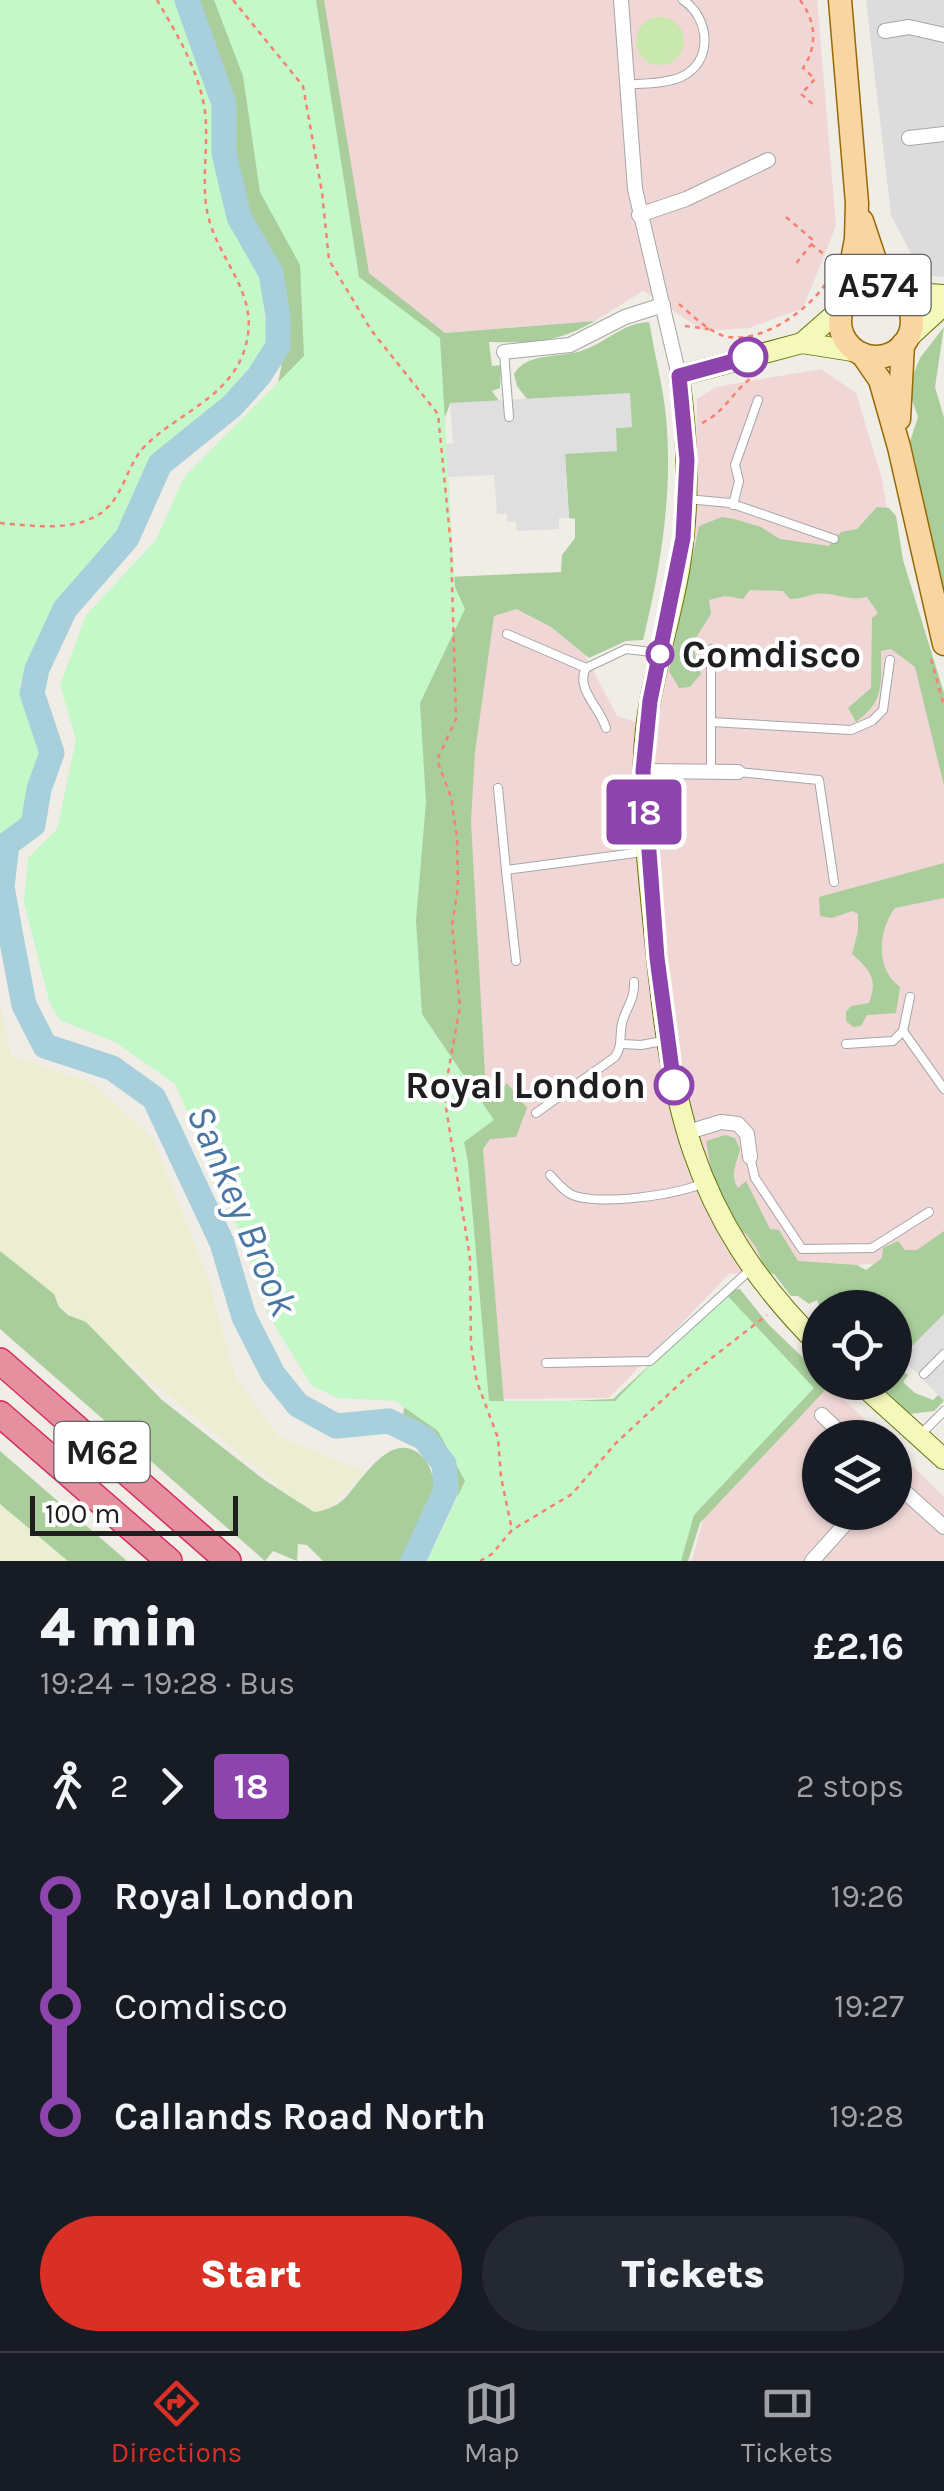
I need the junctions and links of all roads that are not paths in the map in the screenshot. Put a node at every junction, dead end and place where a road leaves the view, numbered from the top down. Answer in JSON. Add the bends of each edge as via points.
{"nodes":[{"id":1,"x":621,"y":0,"type":"edge"},
{"id":2,"x":683,"y":0,"type":"edge"},
{"id":3,"x":840,"y":0,"type":"edge"},
{"id":4,"x":885,"y":31,"type":"dead end"},
{"id":5,"x":944,"y":36,"type":"edge"},
{"id":6,"x":626,"y":85,"type":"junction"},
{"id":7,"x":944,"y":134,"type":"edge"},
{"id":8,"x":909,"y":138,"type":"dead end"},
{"id":9,"x":768,"y":160,"type":"dead end"},
{"id":10,"x":857,"y":204,"type":"junction"},
{"id":11,"x":639,"y":215,"type":"junction"},
{"id":12,"x":896,"y":291,"type":"junction"},
{"id":13,"x":944,"y":295,"type":"edge"},
{"id":14,"x":668,"y":302,"type":"junction"},
{"id":15,"x":844,"y":305,"type":"junction"},
{"id":16,"x":944,"y":305,"type":"edge"},
{"id":17,"x":802,"y":342,"type":"junction"},
{"id":18,"x":905,"y":342,"type":"junction"},
{"id":19,"x":504,"y":352,"type":"joint"},
{"id":20,"x":861,"y":353,"type":"junction"},
{"id":21,"x":679,"y":376,"type":"junction"},
{"id":22,"x":758,"y":400,"type":"dead end"},
{"id":23,"x":509,"y":417,"type":"dead end"},
{"id":24,"x":899,"y":447,"type":"junction"},
{"id":25,"x":686,"y":499,"type":"junction"},
{"id":26,"x":733,"y":505,"type":"junction"},
{"id":27,"x":834,"y":539,"type":"dead end"},
{"id":28,"x":507,"y":634,"type":"dead end"},
{"id":29,"x":944,"y":644,"type":"edge"},
{"id":30,"x":711,"y":649,"type":"dead end"},
{"id":31,"x":660,"y":653,"type":"junction"},
{"id":32,"x":890,"y":660,"type":"dead end"},
{"id":33,"x":586,"y":668,"type":"junction"},
{"id":34,"x":712,"y":722,"type":"junction"},
{"id":35,"x":606,"y":728,"type":"dead end"},
{"id":36,"x":643,"y":771,"type":"junction"},
{"id":37,"x":712,"y":772,"type":"junction"},
{"id":38,"x":738,"y":772,"type":"joint"},
{"id":39,"x":498,"y":788,"type":"dead end"},
{"id":40,"x":647,"y":851,"type":"junction"},
{"id":41,"x":506,"y":870,"type":"junction"},
{"id":42,"x":834,"y":882,"type":"dead end"},
{"id":43,"x":516,"y":961,"type":"dead end"},
{"id":44,"x":634,"y":982,"type":"dead end"},
{"id":45,"x":910,"y":997,"type":"dead end"},
{"id":46,"x":902,"y":1031,"type":"junction"},
{"id":47,"x":667,"y":1040,"type":"junction"},
{"id":48,"x":622,"y":1044,"type":"junction"},
{"id":49,"x":846,"y":1044,"type":"dead end"},
{"id":50,"x":944,"y":1089,"type":"edge"},
{"id":51,"x":536,"y":1113,"type":"dead end"},
{"id":52,"x":685,"y":1133,"type":"junction"},
{"id":53,"x":750,"y":1158,"type":"joint"},
{"id":54,"x":550,"y":1175,"type":"dead end"},
{"id":55,"x":704,"y":1183,"type":"junction"},
{"id":56,"x":930,"y":1212,"type":"dead end"},
{"id":57,"x":752,"y":1268,"type":"junction"},
{"id":58,"x":802,"y":1327,"type":"edge"},
{"id":59,"x":944,"y":1354,"type":"edge"},
{"id":60,"x":0,"y":1360,"type":"edge"},
{"id":61,"x":546,"y":1363,"type":"dead end"},
{"id":62,"x":924,"y":1374,"type":"dead end"},
{"id":63,"x":879,"y":1400,"type":"edge"},
{"id":64,"x":944,"y":1411,"type":"edge"},
{"id":65,"x":0,"y":1414,"type":"edge"},
{"id":66,"x":822,"y":1416,"type":"dead end"},
{"id":67,"x":826,"y":1420,"type":"edge"},
{"id":68,"x":919,"y":1436,"type":"junction"},
{"id":69,"x":944,"y":1459,"type":"edge"},
{"id":70,"x":912,"y":1498,"type":"edge"},
{"id":71,"x":944,"y":1527,"type":"edge"},
{"id":72,"x":840,"y":1530,"type":"edge"},
{"id":73,"x":169,"y":1561,"type":"edge"},
{"id":74,"x":228,"y":1561,"type":"edge"},
{"id":75,"x":812,"y":1561,"type":"edge"}],
"edges":[{"from":1,"to":6,"type":"street"},
{"from":2,"to":6,"type":"lane","via":[[704,30],[706,44],[694,68],[667,81]]},
{"from":3,"to":10,"type":"main road","number":"A574"},
{"from":4,"to":5,"type":"street","via":[[909,27]]},
{"from":6,"to":11,"type":"street"},
{"from":7,"to":8,"type":"street"},
{"from":9,"to":11,"type":"street"},
{"from":10,"to":12,"type":"main road","number":"A574","via":[[875,260]]},
{"from":10,"to":15,"type":"main road","number":"A574"},
{"from":11,"to":14,"type":"street"},
{"from":12,"to":13,"type":"street"},
{"from":12,"to":15,"type":"main road","number":"A574","via":[[861,288]]},
{"from":12,"to":18,"type":"main road","number":"A574","via":[[912,320]]},
{"from":14,"to":19,"type":"street","via":[[570,345]]},
{"from":14,"to":21,"type":"street"},
{"from":15,"to":17,"type":"street"},
{"from":15,"to":20,"type":"main road","number":"A574","via":[[844,338]]},
{"from":16,"to":18,"type":"street"},
{"from":17,"to":20,"type":"street"},
{"from":17,"to":21,"type":"street"},
{"from":18,"to":20,"type":"main road","number":"A574","via":[[884,356]]},
{"from":18,"to":24,"type":"main road","number":"A574"},
{"from":19,"to":23,"type":"lane"},
{"from":20,"to":24,"type":"main road","number":"A574","via":[[880,380]]},
{"from":21,"to":25,"type":"street"},
{"from":22,"to":26,"type":"lane","via":[[736,465],[740,480]]},
{"from":24,"to":29,"type":"main road","number":"A574"},
{"from":25,"to":26,"type":"lane"},
{"from":25,"to":31,"type":"street"},
{"from":26,"to":27,"type":"lane"},
{"from":28,"to":33,"type":"lane"},
{"from":30,"to":34,"type":"lane"},
{"from":31,"to":33,"type":"lane","via":[[626,648]]},
{"from":31,"to":36,"type":"street"},
{"from":32,"to":34,"type":"lane","via":[[882,710],[850,730]]},
{"from":33,"to":35,"type":"lane","via":[[581,680]]},
{"from":34,"to":37,"type":"lane"},
{"from":36,"to":37,"type":"street"},
{"from":36,"to":40,"type":"street"},
{"from":37,"to":38,"type":"street"},
{"from":38,"to":42,"type":"lane","via":[[819,780]]},
{"from":39,"to":41,"type":"lane"},
{"from":40,"to":41,"type":"lane"},
{"from":40,"to":47,"type":"street"},
{"from":41,"to":43,"type":"lane"},
{"from":44,"to":48,"type":"lane"},
{"from":45,"to":46,"type":"lane"},
{"from":46,"to":49,"type":"lane","via":[[893,1040]]},
{"from":46,"to":50,"type":"lane"},
{"from":47,"to":48,"type":"lane"},
{"from":47,"to":52,"type":"street"},
{"from":48,"to":51,"type":"lane","via":[[610,1062]]},
{"from":52,"to":53,"type":"street","via":[[738,1124],[750,1140]]},
{"from":52,"to":55,"type":"street"},
{"from":53,"to":56,"type":"lane","via":[[755,1178],[802,1249],[872,1248]]},
{"from":54,"to":55,"type":"lane","via":[[573,1196],[667,1194]]},
{"from":55,"to":57,"type":"street"},
{"from":57,"to":58,"type":"street"},
{"from":57,"to":61,"type":"lane","via":[[650,1361]]},
{"from":59,"to":62,"type":"lane"},
{"from":60,"to":74,"type":"highway","number":"M62"},
{"from":63,"to":68,"type":"street"},
{"from":64,"to":68,"type":"lane"},
{"from":65,"to":73,"type":"highway","number":"M62"},
{"from":66,"to":67,"type":"street"},
{"from":68,"to":69,"type":"street"},
{"from":70,"to":71,"type":"street"},
{"from":72,"to":75,"type":"street"}]}
